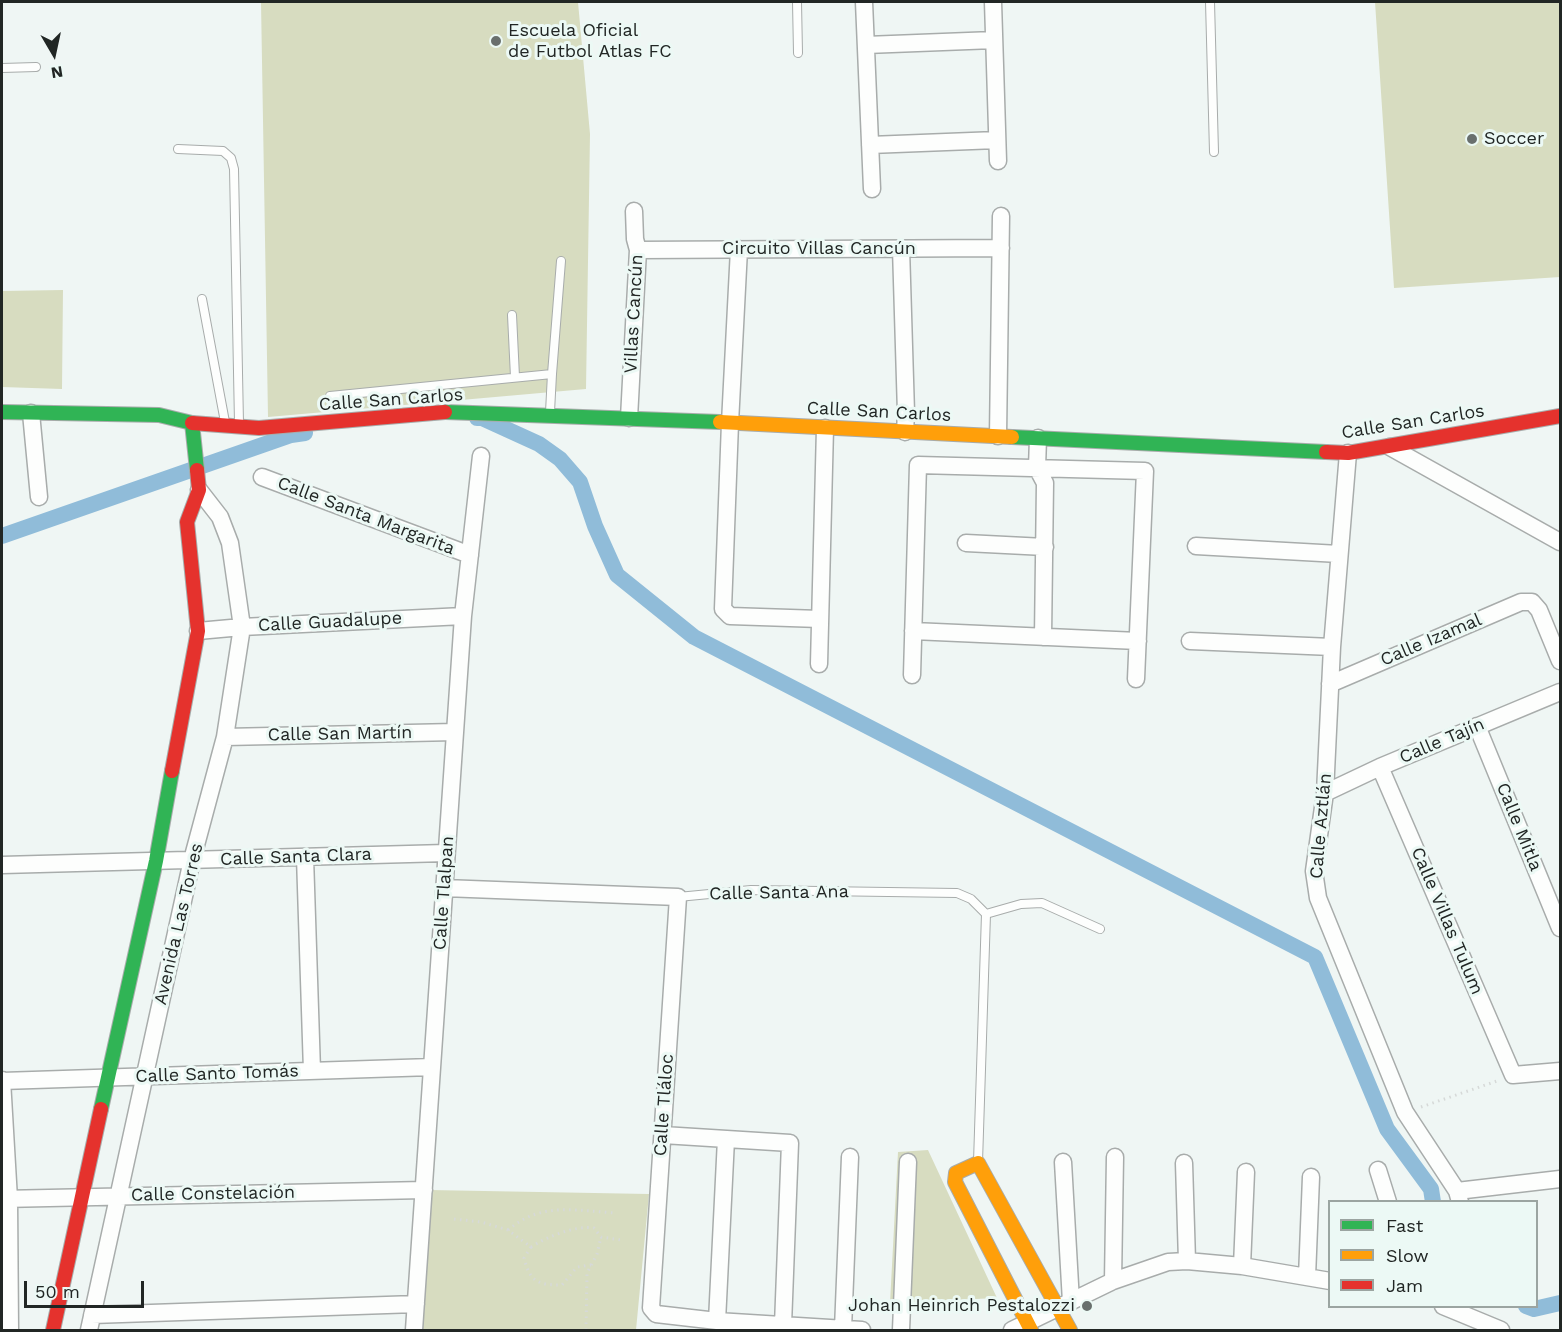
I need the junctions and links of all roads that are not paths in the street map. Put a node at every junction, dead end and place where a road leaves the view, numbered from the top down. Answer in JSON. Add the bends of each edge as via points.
{"nodes":[{"id":1,"x":797,"y":2,"type":"edge"},
{"id":2,"x":864,"y":2,"type":"edge"},
{"id":3,"x":993,"y":2,"type":"edge"},
{"id":4,"x":1210,"y":2,"type":"edge"},
{"id":5,"x":994,"y":40,"type":"junction"},
{"id":6,"x":866,"y":45,"type":"junction"},
{"id":7,"x":798,"y":53,"type":"dead end"},
{"id":8,"x":36,"y":67,"type":"dead end"},
{"id":9,"x":2,"y":68,"type":"edge"},
{"id":10,"x":997,"y":140,"type":"junction"},
{"id":11,"x":870,"y":145,"type":"junction"},
{"id":12,"x":178,"y":149,"type":"dead end"},
{"id":13,"x":1214,"y":152,"type":"dead end"},
{"id":14,"x":998,"y":161,"type":"dead end"},
{"id":15,"x":872,"y":189,"type":"dead end"},
{"id":16,"x":634,"y":211,"type":"dead end"},
{"id":17,"x":1001,"y":216,"type":"dead end"},
{"id":18,"x":901,"y":248,"type":"junction"},
{"id":19,"x":1000,"y":248,"type":"junction"},
{"id":20,"x":739,"y":249,"type":"junction"},
{"id":21,"x":638,"y":250,"type":"junction"},
{"id":22,"x":561,"y":261,"type":"dead end"},
{"id":23,"x":202,"y":299,"type":"dead end"},
{"id":24,"x":512,"y":315,"type":"dead end"},
{"id":25,"x":552,"y":374,"type":"junction"},
{"id":26,"x":515,"y":377,"type":"junction"},
{"id":27,"x":330,"y":396,"type":"dead end"},
{"id":28,"x":2,"y":412,"type":"edge"},
{"id":29,"x":31,"y":413,"type":"junction"},
{"id":30,"x":550,"y":415,"type":"junction"},
{"id":31,"x":1560,"y":416,"type":"edge"},
{"id":32,"x":629,"y":418,"type":"junction"},
{"id":33,"x":192,"y":423,"type":"junction"},
{"id":34,"x":730,"y":423,"type":"junction"},
{"id":35,"x":232,"y":426,"type":"junction"},
{"id":36,"x":825,"y":428,"type":"junction"},
{"id":37,"x":999,"y":428,"type":"junction"},
{"id":38,"x":905,"y":432,"type":"junction"},
{"id":39,"x":1038,"y":438,"type":"junction"},
{"id":40,"x":1058,"y":439,"type":"junction"},
{"id":41,"x":1390,"y":447,"type":"junction"},
{"id":42,"x":1348,"y":453,"type":"junction"},
{"id":43,"x":481,"y":456,"type":"dead end"},
{"id":44,"x":1056,"y":469,"type":"junction"},
{"id":45,"x":1041,"y":476,"type":"junction"},
{"id":46,"x":262,"y":477,"type":"dead end"},
{"id":47,"x":198,"y":483,"type":"junction"},
{"id":48,"x":39,"y":497,"type":"dead end"},
{"id":49,"x":220,"y":517,"type":"junction"},
{"id":50,"x":187,"y":522,"type":"junction"},
{"id":51,"x":1560,"y":542,"type":"edge"},
{"id":52,"x":966,"y":543,"type":"dead end"},
{"id":53,"x":1196,"y":546,"type":"dead end"},
{"id":54,"x":1045,"y":547,"type":"junction"},
{"id":55,"x":1339,"y":554,"type":"junction"},
{"id":56,"x":470,"y":555,"type":"junction"},
{"id":57,"x":463,"y":616,"type":"junction"},
{"id":58,"x":820,"y":619,"type":"junction"},
{"id":59,"x":242,"y":627,"type":"junction"},
{"id":60,"x":198,"y":631,"type":"junction"},
{"id":61,"x":913,"y":631,"type":"junction"},
{"id":62,"x":1043,"y":637,"type":"junction"},
{"id":63,"x":1138,"y":641,"type":"junction"},
{"id":64,"x":1190,"y":641,"type":"dead end"},
{"id":65,"x":1332,"y":647,"type":"junction"},
{"id":66,"x":1560,"y":661,"type":"edge"},
{"id":67,"x":819,"y":664,"type":"dead end"},
{"id":68,"x":912,"y":675,"type":"dead end"},
{"id":69,"x":1136,"y":679,"type":"dead end"},
{"id":70,"x":1330,"y":684,"type":"junction"},
{"id":71,"x":1560,"y":692,"type":"edge"},
{"id":72,"x":1477,"y":726,"type":"junction"},
{"id":73,"x":455,"y":732,"type":"junction"},
{"id":74,"x":225,"y":736,"type":"junction"},
{"id":75,"x":1380,"y":767,"type":"junction"},
{"id":76,"x":1325,"y":793,"type":"junction"},
{"id":77,"x":447,"y":854,"type":"junction"},
{"id":78,"x":305,"y":857,"type":"junction"},
{"id":79,"x":192,"y":860,"type":"junction"},
{"id":80,"x":156,"y":861,"type":"junction"},
{"id":81,"x":2,"y":865,"type":"edge"},
{"id":82,"x":444,"y":888,"type":"junction"},
{"id":83,"x":678,"y":897,"type":"junction"},
{"id":84,"x":986,"y":914,"type":"junction"},
{"id":85,"x":1560,"y":928,"type":"edge"},
{"id":86,"x":1100,"y":929,"type":"dead end"},
{"id":87,"x":432,"y":1068,"type":"junction"},
{"id":88,"x":312,"y":1071,"type":"junction"},
{"id":89,"x":1560,"y":1071,"type":"edge"},
{"id":90,"x":145,"y":1076,"type":"junction"},
{"id":91,"x":109,"y":1077,"type":"junction"},
{"id":92,"x":2,"y":1081,"type":"edge"},
{"id":93,"x":663,"y":1136,"type":"junction"},
{"id":94,"x":726,"y":1139,"type":"junction"},
{"id":95,"x":850,"y":1157,"type":"dead end"},
{"id":96,"x":1115,"y":1157,"type":"dead end"},
{"id":97,"x":909,"y":1162,"type":"dead end"},
{"id":98,"x":1063,"y":1162,"type":"dead end"},
{"id":99,"x":978,"y":1163,"type":"junction"},
{"id":100,"x":1184,"y":1163,"type":"dead end"},
{"id":101,"x":1378,"y":1170,"type":"dead end"},
{"id":102,"x":1246,"y":1172,"type":"dead end"},
{"id":103,"x":1311,"y":1177,"type":"dead end"},
{"id":104,"x":1560,"y":1179,"type":"edge"},
{"id":105,"x":424,"y":1190,"type":"junction"},
{"id":106,"x":1459,"y":1196,"type":"edge"},
{"id":107,"x":83,"y":1197,"type":"junction"},
{"id":108,"x":118,"y":1197,"type":"junction"},
{"id":109,"x":5,"y":1199,"type":"edge"},
{"id":110,"x":1387,"y":1200,"type":"edge"},
{"id":111,"x":1187,"y":1261,"type":"junction"},
{"id":112,"x":1242,"y":1266,"type":"junction"},
{"id":113,"x":1307,"y":1277,"type":"junction"},
{"id":114,"x":1113,"y":1281,"type":"junction"},
{"id":115,"x":1328,"y":1281,"type":"edge"},
{"id":116,"x":416,"y":1304,"type":"junction"},
{"id":117,"x":1065,"y":1305,"type":"junction"},
{"id":118,"x":1448,"y":1308,"type":"edge"},
{"id":119,"x":1478,"y":1319,"type":"edge"},
{"id":120,"x":717,"y":1321,"type":"junction"},
{"id":121,"x":91,"y":1323,"type":"edge"},
{"id":122,"x":783,"y":1325,"type":"junction"},
{"id":123,"x":1023,"y":1328,"type":"edge"},
{"id":124,"x":843,"y":1329,"type":"junction"},
{"id":125,"x":10,"y":1330,"type":"edge"},
{"id":126,"x":53,"y":1330,"type":"edge"},
{"id":127,"x":414,"y":1330,"type":"edge"},
{"id":128,"x":862,"y":1330,"type":"edge"},
{"id":129,"x":901,"y":1330,"type":"edge"},
{"id":130,"x":1070,"y":1330,"type":"edge"},
{"id":131,"x":1501,"y":1330,"type":"edge"}],
"edges":[{"from":1,"to":7,"type":"lane"},
{"from":2,"to":6,"type":"street"},
{"from":3,"to":5,"type":"street"},
{"from":4,"to":13,"type":"lane"},
{"from":5,"to":6,"type":"street"},
{"from":5,"to":10,"type":"street"},
{"from":6,"to":11,"type":"street"},
{"from":8,"to":9,"type":"lane"},
{"from":10,"to":11,"type":"street"},
{"from":10,"to":14,"type":"street"},
{"from":11,"to":15,"type":"street"},
{"from":12,"to":35,"type":"lane","via":[[223,151],[231,158],[234,169]]},
{"from":16,"to":21,"type":"street","name":"Villas Cancún"},
{"from":17,"to":19,"type":"street"},
{"from":18,"to":19,"type":"street","name":"Circuito Villas Cancún"},
{"from":18,"to":20,"type":"street","name":"Circuito Villas Cancún"},
{"from":18,"to":38,"type":"street"},
{"from":19,"to":37,"type":"street"},
{"from":20,"to":21,"type":"street","name":"Circuito Villas Cancún"},
{"from":20,"to":34,"type":"street"},
{"from":21,"to":32,"type":"street","name":"Villas Cancún"},
{"from":22,"to":25,"type":"lane"},
{"from":23,"to":35,"type":"lane"},
{"from":24,"to":26,"type":"lane"},
{"from":25,"to":26,"type":"lane"},
{"from":25,"to":30,"type":"lane"},
{"from":26,"to":27,"type":"lane"},
{"from":28,"to":29,"type":"street","name":"Calle San Carlos"},
{"from":29,"to":33,"type":"street","name":"Calle San Carlos","via":[[159,415]]},
{"from":29,"to":48,"type":"street"},
{"from":30,"to":32,"type":"street","name":"Calle San Carlos"},
{"from":30,"to":35,"type":"street","name":"Calle San Carlos","via":[[452,411],[282,426]]},
{"from":31,"to":41,"type":"street","name":"Calle San Carlos"},
{"from":32,"to":34,"type":"street","name":"Calle San Carlos"},
{"from":33,"to":35,"type":"street","name":"Calle San Carlos"},
{"from":33,"to":47,"type":"street","name":"Avenida Las Torres"},
{"from":34,"to":36,"type":"street","name":"Calle San Carlos"},
{"from":34,"to":58,"type":"street","via":[[724,612],[730,616]]},
{"from":36,"to":38,"type":"street","name":"Calle San Carlos"},
{"from":36,"to":58,"type":"street"},
{"from":37,"to":38,"type":"street","name":"Calle San Carlos"},
{"from":37,"to":39,"type":"street","name":"Calle San Carlos"},
{"from":39,"to":40,"type":"street","name":"Calle San Carlos"},
{"from":39,"to":45,"type":"street"},
{"from":40,"to":42,"type":"street","name":"Calle San Carlos"},
{"from":40,"to":44,"type":"street"},
{"from":41,"to":42,"type":"street","name":"Calle San Carlos"},
{"from":41,"to":51,"type":"street"},
{"from":42,"to":55,"type":"street","name":"Calle Aztlán"},
{"from":43,"to":56,"type":"street","name":"Calle Tlalpan"},
{"from":44,"to":45,"type":"street"},
{"from":44,"to":63,"type":"street","via":[[1145,471]]},
{"from":45,"to":54,"type":"street"},
{"from":45,"to":61,"type":"street","via":[[918,465]]},
{"from":46,"to":56,"type":"street","name":"Calle Santa Margarita"},
{"from":47,"to":49,"type":"street","name":"Avenida Las Torres"},
{"from":47,"to":50,"type":"street","name":"Avenida Las Torres"},
{"from":49,"to":50,"type":"street"},
{"from":49,"to":59,"type":"street","name":"Avenida Las Torres","via":[[230,543]]},
{"from":50,"to":60,"type":"street","name":"Avenida Las Torres"},
{"from":52,"to":54,"type":"street"},
{"from":53,"to":55,"type":"street"},
{"from":54,"to":62,"type":"street"},
{"from":55,"to":65,"type":"street","name":"Calle Aztlán"},
{"from":56,"to":57,"type":"street","name":"Calle Tlalpan"},
{"from":57,"to":59,"type":"street","name":"Calle Guadalupe"},
{"from":57,"to":73,"type":"street","name":"Calle Tlalpan"},
{"from":58,"to":67,"type":"street"},
{"from":59,"to":60,"type":"street","name":"Calle Guadalupe"},
{"from":59,"to":74,"type":"street","name":"Avenida Las Torres"},
{"from":60,"to":80,"type":"street","name":"Avenida Las Torres"},
{"from":61,"to":62,"type":"street"},
{"from":61,"to":68,"type":"street"},
{"from":62,"to":63,"type":"street"},
{"from":63,"to":69,"type":"street"},
{"from":64,"to":65,"type":"street"},
{"from":65,"to":70,"type":"street","name":"Calle Aztlán"},
{"from":66,"to":70,"type":"street","name":"Calle Izamal","via":[[1539,610],[1532,602],[1521,602]]},
{"from":70,"to":76,"type":"street","name":"Calle Aztlán"},
{"from":71,"to":72,"type":"street","name":"Calle Tajín"},
{"from":72,"to":75,"type":"street","name":"Calle Tajín"},
{"from":72,"to":85,"type":"street","name":"Calle Mitla"},
{"from":73,"to":74,"type":"street","name":"Calle San Martín"},
{"from":73,"to":77,"type":"street","name":"Calle Tlalpan"},
{"from":74,"to":79,"type":"street","name":"Avenida Las Torres"},
{"from":75,"to":76,"type":"street","name":"Calle Tajín"},
{"from":75,"to":89,"type":"street","name":"Calle Villas Tulum","via":[[1513,1075]]},
{"from":76,"to":106,"type":"street","name":"Calle Aztlán","via":[[1314,871],[1318,898],[1405,1112]]},
{"from":77,"to":78,"type":"street","name":"Calle Santa Clara"},
{"from":77,"to":82,"type":"street","name":"Calle Tlalpan"},
{"from":78,"to":79,"type":"street","name":"Calle Santa Clara"},
{"from":78,"to":88,"type":"street"},
{"from":79,"to":80,"type":"street","name":"Calle Santa Clara"},
{"from":79,"to":90,"type":"street","name":"Avenida Las Torres"},
{"from":80,"to":81,"type":"street","name":"Calle Santa Clara"},
{"from":80,"to":91,"type":"street","name":"Avenida Las Torres"},
{"from":82,"to":83,"type":"street","name":"Calle Santa Ana"},
{"from":82,"to":87,"type":"street","name":"Calle Tlalpan"},
{"from":83,"to":84,"type":"lane","name":"Calle Santa Ana","via":[[751,890],[957,893],[971,899]]},
{"from":83,"to":93,"type":"street","name":"Calle Tláloc"},
{"from":84,"to":86,"type":"lane","via":[[1021,904],[1042,903]]},
{"from":84,"to":99,"type":"lane"},
{"from":87,"to":88,"type":"street","name":"Calle Santo Tomás"},
{"from":87,"to":105,"type":"street","name":"Calle Tlalpan"},
{"from":88,"to":90,"type":"street","name":"Calle Santo Tomás"},
{"from":90,"to":91,"type":"street","name":"Calle Santo Tomás"},
{"from":90,"to":108,"type":"street","name":"Avenida Las Torres"},
{"from":91,"to":92,"type":"street","name":"Calle Santo Tomás"},
{"from":91,"to":107,"type":"street","name":"Avenida Las Torres"},
{"from":92,"to":109,"type":"street"},
{"from":93,"to":94,"type":"street"},
{"from":93,"to":120,"type":"street","name":"Calle Tláloc","via":[[653,1312]]},
{"from":94,"to":120,"type":"street"},
{"from":94,"to":122,"type":"street","via":[[790,1143]]},
{"from":95,"to":124,"type":"street"},
{"from":96,"to":114,"type":"street"},
{"from":97,"to":129,"type":"street"},
{"from":98,"to":117,"type":"street"},
{"from":99,"to":117,"type":"street"},
{"from":99,"to":123,"type":"street","via":[[956,1173],[955,1182]]},
{"from":100,"to":111,"type":"street"},
{"from":101,"to":110,"type":"street"},
{"from":102,"to":112,"type":"street"},
{"from":103,"to":113,"type":"street"},
{"from":104,"to":106,"type":"street"},
{"from":105,"to":108,"type":"street","name":"Calle Constelación"},
{"from":105,"to":116,"type":"street","name":"Calle Tlalpan"},
{"from":107,"to":108,"type":"street","name":"Calle Constelación"},
{"from":107,"to":109,"type":"street","name":"Calle Constelación"},
{"from":107,"to":126,"type":"street","name":"Avenida Las Torres"},
{"from":108,"to":121,"type":"street","name":"Avenida Las Torres"},
{"from":109,"to":125,"type":"street"},
{"from":111,"to":112,"type":"street"},
{"from":111,"to":114,"type":"street","via":[[1168,1262]]},
{"from":112,"to":113,"type":"street"},
{"from":113,"to":115,"type":"street"},
{"from":114,"to":117,"type":"street"},
{"from":116,"to":121,"type":"street"},
{"from":116,"to":127,"type":"street","name":"Calle Tlalpan"},
{"from":117,"to":123,"type":"street"},
{"from":117,"to":130,"type":"street"},
{"from":118,"to":119,"type":"street"},
{"from":119,"to":131,"type":"street"},
{"from":120,"to":122,"type":"street"},
{"from":122,"to":124,"type":"street"},
{"from":124,"to":128,"type":"street"}]}
